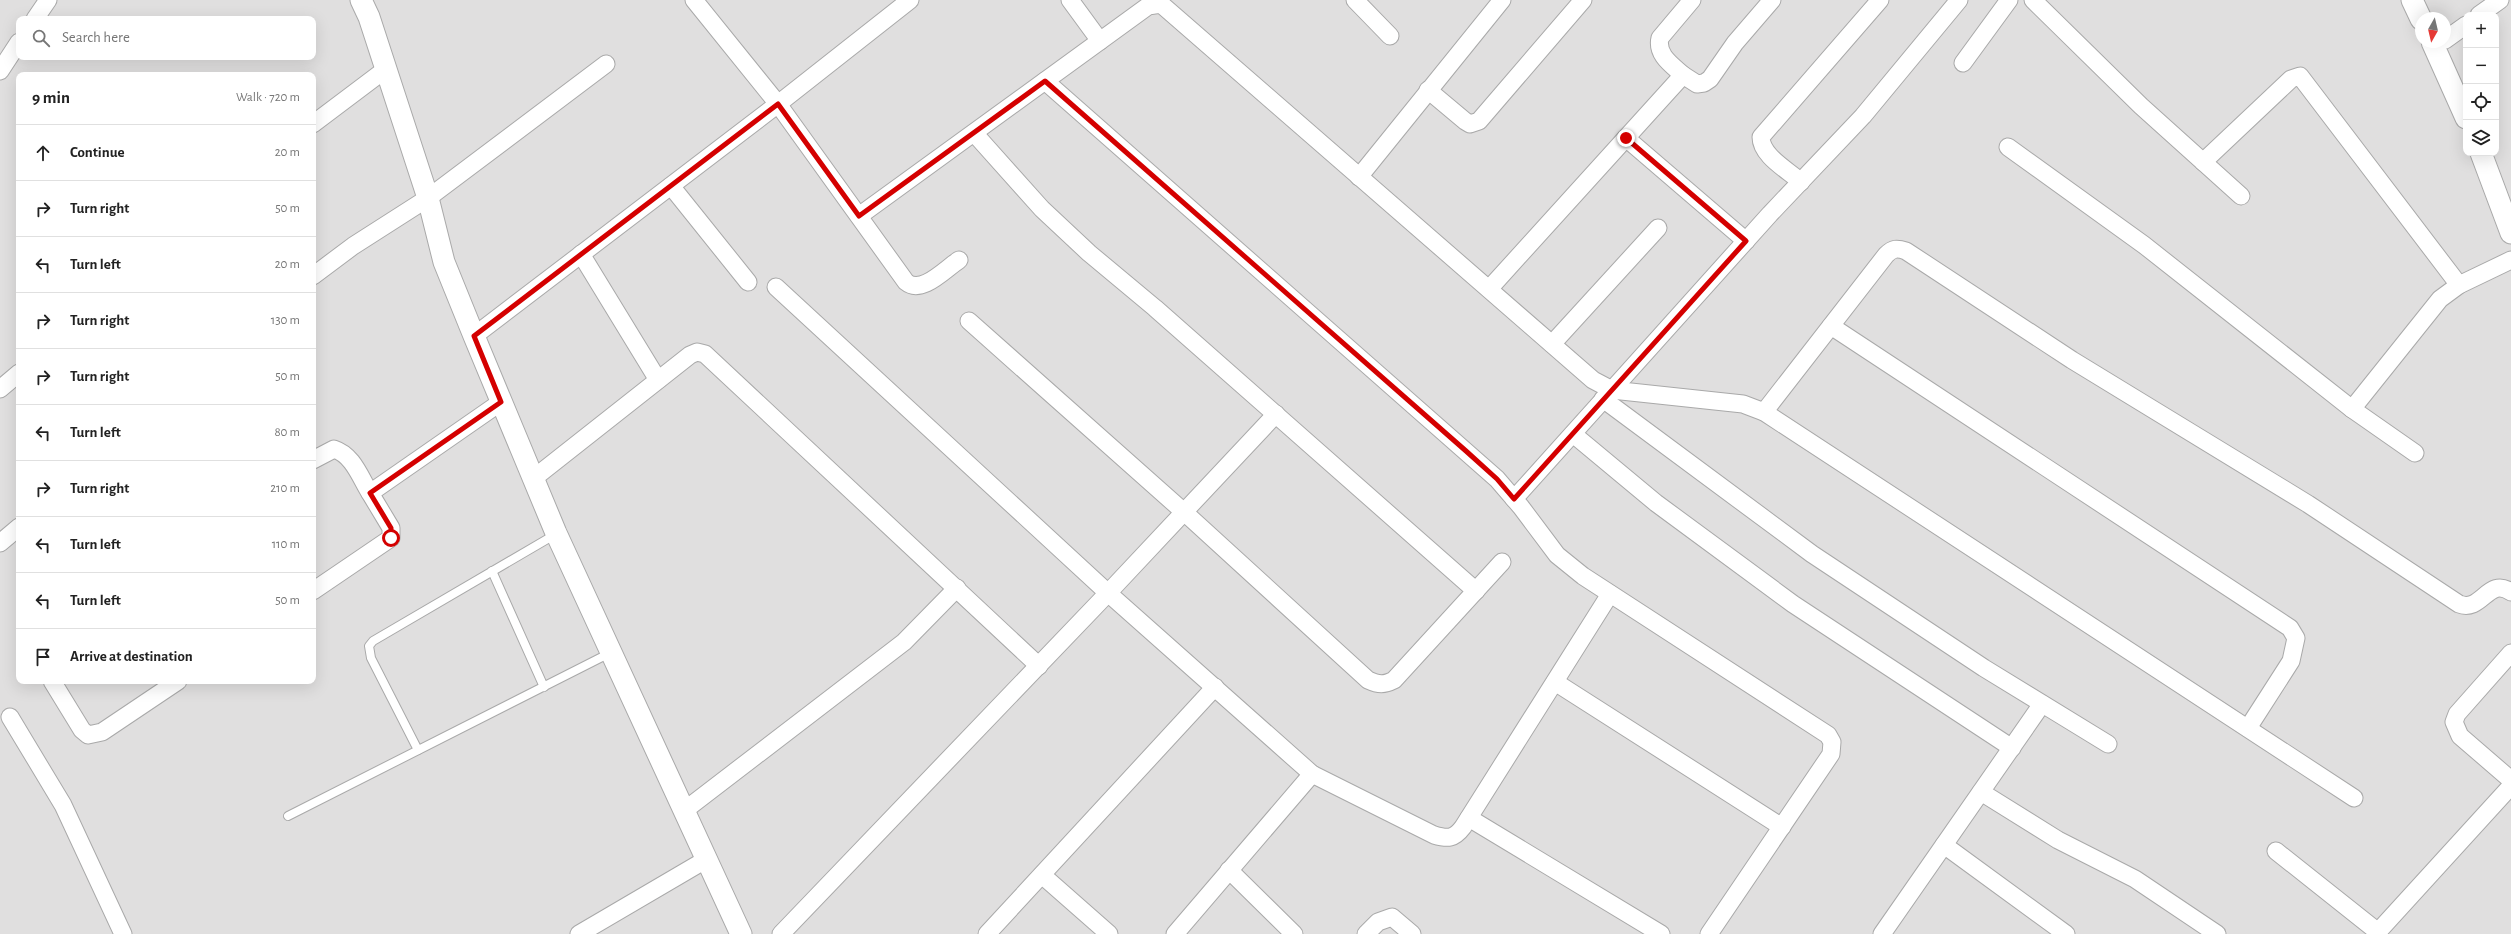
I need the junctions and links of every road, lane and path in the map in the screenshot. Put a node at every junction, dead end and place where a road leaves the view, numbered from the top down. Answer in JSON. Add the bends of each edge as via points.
{"nodes":[{"id":1,"x":48,"y":0,"type":"edge"},
{"id":2,"x":361,"y":0,"type":"edge"},
{"id":3,"x":694,"y":0,"type":"edge"},
{"id":4,"x":910,"y":0,"type":"edge"},
{"id":5,"x":1070,"y":0,"type":"edge"},
{"id":6,"x":1355,"y":0,"type":"edge"},
{"id":7,"x":1502,"y":0,"type":"edge"},
{"id":8,"x":1583,"y":0,"type":"edge"},
{"id":9,"x":1692,"y":0,"type":"edge"},
{"id":10,"x":1772,"y":0,"type":"edge"},
{"id":11,"x":1880,"y":0,"type":"edge"},
{"id":12,"x":1960,"y":0,"type":"edge"},
{"id":13,"x":2009,"y":0,"type":"edge"},
{"id":14,"x":2033,"y":0,"type":"edge"},
{"id":15,"x":2412,"y":0,"type":"edge"},
{"id":16,"x":2500,"y":0,"type":"edge"},
{"id":17,"x":892,"y":5,"type":"edge"},
{"id":18,"x":2418,"y":12,"type":"edge"},
{"id":19,"x":2484,"y":12,"type":"edge"},
{"id":20,"x":37,"y":16,"type":"edge"},
{"id":21,"x":2463,"y":27,"type":"edge"},
{"id":22,"x":2451,"y":35,"type":"edge"},
{"id":23,"x":1390,"y":36,"type":"dead end"},
{"id":24,"x":1100,"y":41,"type":"junction"},
{"id":25,"x":16,"y":45,"type":"edge"},
{"id":26,"x":2440,"y":48,"type":"edge"},
{"id":27,"x":2,"y":61,"type":"edge"},
{"id":28,"x":1963,"y":63,"type":"dead end"},
{"id":29,"x":606,"y":64,"type":"dead end"},
{"id":30,"x":386,"y":69,"type":"junction"},
{"id":31,"x":1683,"y":76,"type":"junction"},
{"id":32,"x":1045,"y":81,"type":"junction"},
{"id":33,"x":1428,"y":90,"type":"junction"},
{"id":34,"x":778,"y":104,"type":"junction"},
{"id":35,"x":2463,"y":110,"type":"edge"},
{"id":36,"x":316,"y":122,"type":"edge"},
{"id":37,"x":974,"y":133,"type":"junction"},
{"id":38,"x":1626,"y":138,"type":"junction"},
{"id":39,"x":2008,"y":147,"type":"dead end"},
{"id":40,"x":2481,"y":156,"type":"edge"},
{"id":41,"x":2203,"y":162,"type":"junction"},
{"id":42,"x":1359,"y":177,"type":"junction"},
{"id":43,"x":1801,"y":182,"type":"junction"},
{"id":44,"x":670,"y":186,"type":"junction"},
{"id":45,"x":2241,"y":196,"type":"dead end"},
{"id":46,"x":428,"y":198,"type":"junction"},
{"id":47,"x":859,"y":216,"type":"junction"},
{"id":48,"x":2509,"y":221,"type":"edge"},
{"id":49,"x":1658,"y":228,"type":"dead end"},
{"id":50,"x":1746,"y":241,"type":"junction"},
{"id":51,"x":581,"y":254,"type":"junction"},
{"id":52,"x":959,"y":260,"type":"dead end"},
{"id":53,"x":2511,"y":260,"type":"edge"},
{"id":54,"x":316,"y":274,"type":"edge"},
{"id":55,"x":748,"y":282,"type":"dead end"},
{"id":56,"x":2459,"y":285,"type":"junction"},
{"id":57,"x":776,"y":287,"type":"dead end"},
{"id":58,"x":1489,"y":289,"type":"junction"},
{"id":59,"x":969,"y":320,"type":"dead end"},
{"id":60,"x":1831,"y":326,"type":"junction"},
{"id":61,"x":474,"y":336,"type":"junction"},
{"id":62,"x":1552,"y":344,"type":"junction"},
{"id":63,"x":16,"y":376,"type":"edge"},
{"id":64,"x":658,"y":380,"type":"junction"},
{"id":65,"x":0,"y":389,"type":"edge"},
{"id":66,"x":1608,"y":395,"type":"junction"},
{"id":67,"x":501,"y":402,"type":"junction"},
{"id":68,"x":2352,"y":409,"type":"junction"},
{"id":69,"x":1764,"y":412,"type":"junction"},
{"id":70,"x":1276,"y":414,"type":"junction"},
{"id":71,"x":1573,"y":434,"type":"junction"},
{"id":72,"x":2415,"y":453,"type":"dead end"},
{"id":73,"x":316,"y":459,"type":"edge"},
{"id":74,"x":534,"y":478,"type":"junction"},
{"id":75,"x":370,"y":493,"type":"junction"},
{"id":76,"x":1514,"y":499,"type":"junction"},
{"id":77,"x":1184,"y":512,"type":"junction"},
{"id":78,"x":16,"y":530,"type":"edge"},
{"id":79,"x":556,"y":534,"type":"junction"},
{"id":80,"x":0,"y":543,"type":"edge"},
{"id":81,"x":1502,"y":562,"type":"dead end"},
{"id":82,"x":492,"y":571,"type":"junction"},
{"id":83,"x":956,"y":588,"type":"junction"},
{"id":84,"x":316,"y":589,"type":"edge"},
{"id":85,"x":1476,"y":590,"type":"junction"},
{"id":86,"x":2511,"y":592,"type":"edge"},
{"id":87,"x":1108,"y":593,"type":"junction"},
{"id":88,"x":1610,"y":594,"type":"junction"},
{"id":89,"x":613,"y":652,"type":"junction"},
{"id":90,"x":2511,"y":654,"type":"edge"},
{"id":91,"x":1039,"y":666,"type":"junction"},
{"id":92,"x":1555,"y":682,"type":"junction"},
{"id":93,"x":54,"y":684,"type":"edge"},
{"id":94,"x":174,"y":684,"type":"edge"},
{"id":95,"x":544,"y":687,"type":"junction"},
{"id":96,"x":1215,"y":687,"type":"junction"},
{"id":97,"x":2042,"y":704,"type":"junction"},
{"id":98,"x":10,"y":717,"type":"dead end"},
{"id":99,"x":2248,"y":728,"type":"junction"},
{"id":100,"x":2108,"y":744,"type":"dead end"},
{"id":101,"x":2012,"y":748,"type":"junction"},
{"id":102,"x":418,"y":750,"type":"junction"},
{"id":103,"x":1312,"y":774,"type":"junction"},
{"id":104,"x":2511,"y":780,"type":"edge"},
{"id":105,"x":2511,"y":786,"type":"edge"},
{"id":106,"x":1981,"y":792,"type":"junction"},
{"id":107,"x":2354,"y":798,"type":"dead end"},
{"id":108,"x":685,"y":810,"type":"junction"},
{"id":109,"x":288,"y":816,"type":"dead end"},
{"id":110,"x":1469,"y":818,"type":"junction"},
{"id":111,"x":1782,"y":826,"type":"junction"},
{"id":112,"x":1944,"y":845,"type":"junction"},
{"id":113,"x":2276,"y":851,"type":"dead end"},
{"id":114,"x":707,"y":858,"type":"junction"},
{"id":115,"x":1229,"y":870,"type":"junction"},
{"id":116,"x":1042,"y":875,"type":"junction"},
{"id":117,"x":2377,"y":933,"type":"edge"},
{"id":118,"x":123,"y":934,"type":"edge"},
{"id":119,"x":578,"y":934,"type":"edge"},
{"id":120,"x":741,"y":934,"type":"edge"},
{"id":121,"x":781,"y":934,"type":"edge"},
{"id":122,"x":987,"y":934,"type":"edge"},
{"id":123,"x":1110,"y":934,"type":"edge"},
{"id":124,"x":1175,"y":934,"type":"edge"},
{"id":125,"x":1294,"y":934,"type":"edge"},
{"id":126,"x":1366,"y":934,"type":"edge"},
{"id":127,"x":1412,"y":934,"type":"edge"},
{"id":128,"x":1661,"y":934,"type":"edge"},
{"id":129,"x":1709,"y":934,"type":"edge"},
{"id":130,"x":1882,"y":934,"type":"edge"},
{"id":131,"x":2066,"y":934,"type":"edge"},
{"id":132,"x":2217,"y":934,"type":"edge"}],
"edges":[{"from":1,"to":20,"type":"street"},
{"from":2,"to":30,"type":"street"},
{"from":3,"to":34,"type":"street"},
{"from":4,"to":17,"type":"street"},
{"from":5,"to":24,"type":"street"},
{"from":6,"to":23,"type":"street"},
{"from":7,"to":33,"type":"street"},
{"from":8,"to":33,"type":"street","via":[[1479,121],[1470,124],[1465,121]]},
{"from":9,"to":31,"type":"street","via":[[1660,38],[1658,45],[1664,56]]},
{"from":10,"to":31,"type":"street","via":[[1704,84],[1698,84]]},
{"from":11,"to":43,"type":"street","via":[[1762,137],[1761,144],[1766,152]]},
{"from":12,"to":43,"type":"street","via":[[1863,116]]},
{"from":13,"to":28,"type":"street"},
{"from":14,"to":41,"type":"street","via":[[2141,106]]},
{"from":15,"to":18,"type":"street"},
{"from":16,"to":19,"type":"street"},
{"from":17,"to":34,"type":"street"},
{"from":21,"to":22,"type":"street"},
{"from":24,"to":32,"type":"street"},
{"from":24,"to":42,"type":"street","via":[[1148,6],[1161,4]]},
{"from":25,"to":27,"type":"street"},
{"from":26,"to":35,"type":"street"},
{"from":29,"to":46,"type":"street"},
{"from":30,"to":36,"type":"street"},
{"from":30,"to":46,"type":"street"},
{"from":31,"to":38,"type":"street"},
{"from":32,"to":37,"type":"street"},
{"from":32,"to":76,"type":"street","via":[[1492,474]]},
{"from":33,"to":42,"type":"street"},
{"from":34,"to":44,"type":"street"},
{"from":34,"to":47,"type":"street"},
{"from":37,"to":47,"type":"street"},
{"from":37,"to":70,"type":"street","via":[[1042,209],[1083,248]]},
{"from":38,"to":50,"type":"street"},
{"from":38,"to":58,"type":"street"},
{"from":39,"to":68,"type":"street","via":[[2144,245]]},
{"from":40,"to":48,"type":"street"},
{"from":41,"to":45,"type":"street"},
{"from":41,"to":56,"type":"street","via":[[2291,78],[2300,76]]},
{"from":42,"to":58,"type":"street"},
{"from":43,"to":50,"type":"street"},
{"from":44,"to":51,"type":"street"},
{"from":44,"to":55,"type":"street"},
{"from":46,"to":54,"type":"street","via":[[353,246]]},
{"from":46,"to":61,"type":"street","via":[[444,262]]},
{"from":47,"to":52,"type":"street","via":[[911,286],[921,286]]},
{"from":49,"to":62,"type":"street"},
{"from":50,"to":66,"type":"street"},
{"from":51,"to":61,"type":"street"},
{"from":51,"to":64,"type":"street"},
{"from":53,"to":56,"type":"street"},
{"from":56,"to":68,"type":"street","via":[[2427,313]]},
{"from":57,"to":87,"type":"street"},
{"from":58,"to":62,"type":"street"},
{"from":59,"to":77,"type":"street"},
{"from":60,"to":69,"type":"street"},
{"from":60,"to":86,"type":"street","via":[[1891,250],[1898,248],[1906,251],[2072,360],[2308,504],[2459,604],[2477,604],[2494,588],[2500,587]]},
{"from":60,"to":99,"type":"street","via":[[2290,628],[2296,638],[2291,661]]},
{"from":61,"to":67,"type":"street"},
{"from":62,"to":66,"type":"street"},
{"from":63,"to":65,"type":"street"},
{"from":64,"to":74,"type":"street"},
{"from":64,"to":83,"type":"street","via":[[690,354],[705,354]]},
{"from":66,"to":69,"type":"street","via":[[1743,404]]},
{"from":66,"to":71,"type":"street"},
{"from":66,"to":97,"type":"street","via":[[1812,554]]},
{"from":67,"to":74,"type":"street"},
{"from":67,"to":75,"type":"street"},
{"from":68,"to":72,"type":"street"},
{"from":69,"to":99,"type":"street"},
{"from":70,"to":77,"type":"street"},
{"from":70,"to":85,"type":"street"},
{"from":71,"to":76,"type":"street"},
{"from":71,"to":101,"type":"street","via":[[1656,503],[1793,604]]},
{"from":73,"to":75,"type":"street","via":[[334,450],[342,452],[348,457]]},
{"from":74,"to":79,"type":"street"},
{"from":75,"to":84,"type":"street","via":[[391,528],[391,538]]},
{"from":76,"to":88,"type":"street","via":[[1557,555]]},
{"from":77,"to":85,"type":"street","via":[[1368,680],[1377,684],[1385,685],[1394,680]]},
{"from":77,"to":87,"type":"street"},
{"from":78,"to":80,"type":"street"},
{"from":79,"to":82,"type":"lane"},
{"from":79,"to":89,"type":"street"},
{"from":81,"to":85,"type":"street"},
{"from":82,"to":95,"type":"lane"},
{"from":82,"to":102,"type":"lane","via":[[373,641],[369,646],[371,658]]},
{"from":83,"to":91,"type":"street"},
{"from":83,"to":108,"type":"street","via":[[904,642]]},
{"from":87,"to":91,"type":"street"},
{"from":87,"to":96,"type":"street"},
{"from":88,"to":92,"type":"street"},
{"from":88,"to":111,"type":"street","via":[[1828,735],[1832,742],[1831,754]]},
{"from":89,"to":95,"type":"lane"},
{"from":89,"to":108,"type":"street"},
{"from":90,"to":104,"type":"street","via":[[2457,714],[2454,722],[2460,736]]},
{"from":91,"to":121,"type":"street"},
{"from":92,"to":110,"type":"street"},
{"from":92,"to":111,"type":"street"},
{"from":93,"to":94,"type":"street","via":[[82,730],[88,735],[102,732]]},
{"from":95,"to":102,"type":"lane"},
{"from":96,"to":103,"type":"street"},
{"from":96,"to":116,"type":"street"},
{"from":97,"to":100,"type":"street"},
{"from":97,"to":101,"type":"street"},
{"from":98,"to":118,"type":"street","via":[[63,805]]},
{"from":99,"to":107,"type":"street"},
{"from":101,"to":106,"type":"street"},
{"from":102,"to":109,"type":"lane"},
{"from":103,"to":110,"type":"street","via":[[1434,835],[1448,839],[1457,836]]},
{"from":103,"to":115,"type":"street"},
{"from":105,"to":117,"type":"street"},
{"from":106,"to":112,"type":"street"},
{"from":106,"to":132,"type":"street","via":[[2058,840],[2135,879]]},
{"from":108,"to":114,"type":"street"},
{"from":110,"to":128,"type":"street"},
{"from":111,"to":129,"type":"street"},
{"from":112,"to":130,"type":"street"},
{"from":112,"to":131,"type":"street"},
{"from":113,"to":117,"type":"street"},
{"from":114,"to":119,"type":"street"},
{"from":114,"to":120,"type":"street"},
{"from":115,"to":124,"type":"street"},
{"from":115,"to":125,"type":"street"},
{"from":116,"to":122,"type":"street"},
{"from":116,"to":123,"type":"street"},
{"from":126,"to":127,"type":"street","via":[[1378,922],[1392,917]]}]}
